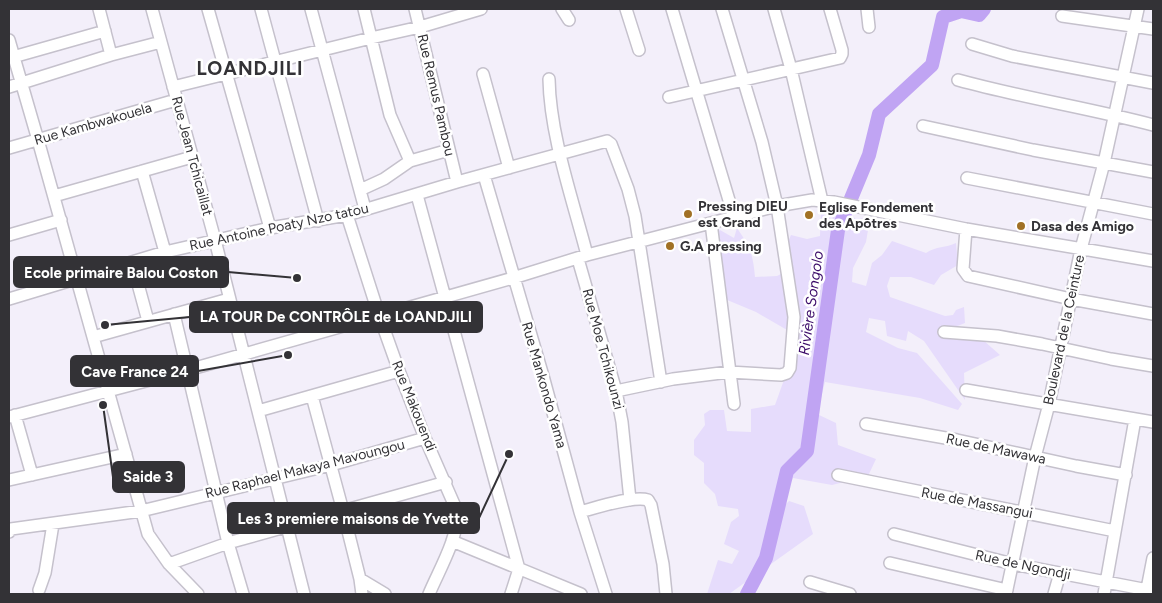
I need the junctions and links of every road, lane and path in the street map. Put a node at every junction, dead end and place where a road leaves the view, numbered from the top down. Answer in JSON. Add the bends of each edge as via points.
{"nodes":[{"id":1,"x":99,"y":9,"type":"edge"},
{"id":2,"x":152,"y":9,"type":"edge"},
{"id":3,"x":208,"y":9,"type":"edge"},
{"id":4,"x":261,"y":9,"type":"edge"},
{"id":5,"x":312,"y":9,"type":"edge"},
{"id":6,"x":364,"y":9,"type":"edge"},
{"id":7,"x":415,"y":9,"type":"edge"},
{"id":8,"x":481,"y":9,"type":"edge"},
{"id":9,"x":562,"y":9,"type":"edge"},
{"id":10,"x":626,"y":9,"type":"edge"},
{"id":11,"x":672,"y":9,"type":"edge"},
{"id":12,"x":722,"y":9,"type":"edge"},
{"id":13,"x":774,"y":9,"type":"edge"},
{"id":14,"x":830,"y":9,"type":"edge"},
{"id":15,"x":867,"y":9,"type":"edge"},
{"id":16,"x":1138,"y":9,"type":"edge"},
{"id":17,"x":1062,"y":16,"type":"dead end"},
{"id":18,"x":569,"y":20,"type":"dead end"},
{"id":19,"x":1134,"y":26,"type":"junction"},
{"id":20,"x":420,"y":27,"type":"junction"},
{"id":21,"x":869,"y":27,"type":"dead end"},
{"id":22,"x":1153,"y":29,"type":"edge"},
{"id":23,"x":105,"y":31,"type":"junction"},
{"id":24,"x":371,"y":38,"type":"junction"},
{"id":25,"x":9,"y":40,"type":"edge"},
{"id":26,"x":161,"y":42,"type":"junction"},
{"id":27,"x":972,"y":44,"type":"dead end"},
{"id":28,"x":323,"y":50,"type":"junction"},
{"id":29,"x":639,"y":50,"type":"dead end"},
{"id":30,"x":111,"y":55,"type":"junction"},
{"id":31,"x":14,"y":57,"type":"junction"},
{"id":32,"x":276,"y":62,"type":"junction"},
{"id":33,"x":791,"y":68,"type":"junction"},
{"id":34,"x":227,"y":74,"type":"junction"},
{"id":35,"x":484,"y":74,"type":"dead end"},
{"id":36,"x":1122,"y":78,"type":"junction"},
{"id":37,"x":549,"y":79,"type":"dead end"},
{"id":38,"x":742,"y":80,"type":"junction"},
{"id":39,"x":958,"y":80,"type":"dead end"},
{"id":40,"x":1153,"y":83,"type":"edge"},
{"id":41,"x":21,"y":84,"type":"junction"},
{"id":42,"x":9,"y":87,"type":"edge"},
{"id":43,"x":174,"y":87,"type":"junction"},
{"id":44,"x":697,"y":91,"type":"junction"},
{"id":45,"x":669,"y":97,"type":"dead end"},
{"id":46,"x":176,"y":100,"type":"junction"},
{"id":47,"x":1114,"y":115,"type":"junction"},
{"id":48,"x":1153,"y":125,"type":"edge"},
{"id":49,"x":923,"y":126,"type":"dead end"},
{"id":50,"x":38,"y":140,"type":"junction"},
{"id":51,"x":9,"y":148,"type":"edge"},
{"id":52,"x":449,"y":150,"type":"junction"},
{"id":53,"x":560,"y":153,"type":"junction"},
{"id":54,"x":192,"y":156,"type":"junction"},
{"id":55,"x":410,"y":161,"type":"junction"},
{"id":56,"x":1104,"y":163,"type":"junction"},
{"id":57,"x":509,"y":168,"type":"junction"},
{"id":58,"x":142,"y":170,"type":"junction"},
{"id":59,"x":1153,"y":172,"type":"edge"},
{"id":60,"x":484,"y":175,"type":"junction"},
{"id":61,"x":967,"y":178,"type":"dead end"},
{"id":62,"x":457,"y":182,"type":"junction"},
{"id":63,"x":360,"y":190,"type":"junction"},
{"id":64,"x":417,"y":195,"type":"junction"},
{"id":65,"x":54,"y":196,"type":"junction"},
{"id":66,"x":828,"y":201,"type":"junction"},
{"id":67,"x":1094,"y":203,"type":"junction"},
{"id":68,"x":776,"y":206,"type":"junction"},
{"id":69,"x":365,"y":209,"type":"junction"},
{"id":70,"x":1153,"y":214,"type":"edge"},
{"id":71,"x":346,"y":215,"type":"junction"},
{"id":72,"x":734,"y":217,"type":"junction"},
{"id":73,"x":61,"y":220,"type":"junction"},
{"id":74,"x":318,"y":221,"type":"junction"},
{"id":75,"x":711,"y":223,"type":"junction"},
{"id":76,"x":270,"y":228,"type":"junction"},
{"id":77,"x":966,"y":229,"type":"junction"},
{"id":78,"x":9,"y":232,"type":"edge"},
{"id":79,"x":215,"y":240,"type":"junction"},
{"id":80,"x":639,"y":242,"type":"junction"},
{"id":81,"x":1081,"y":249,"type":"junction"},
{"id":82,"x":165,"y":252,"type":"junction"},
{"id":83,"x":582,"y":257,"type":"junction"},
{"id":84,"x":1153,"y":261,"type":"edge"},
{"id":85,"x":132,"y":262,"type":"junction"},
{"id":86,"x":77,"y":278,"type":"junction"},
{"id":87,"x":513,"y":278,"type":"junction"},
{"id":88,"x":445,"y":297,"type":"junction"},
{"id":89,"x":9,"y":298,"type":"edge"},
{"id":90,"x":229,"y":299,"type":"junction"},
{"id":91,"x":1071,"y":299,"type":"junction"},
{"id":92,"x":174,"y":314,"type":"junction"},
{"id":93,"x":1153,"y":314,"type":"edge"},
{"id":94,"x":379,"y":315,"type":"junction"},
{"id":95,"x":148,"y":321,"type":"junction"},
{"id":96,"x":944,"y":332,"type":"dead end"},
{"id":97,"x":93,"y":337,"type":"junction"},
{"id":98,"x":1060,"y":349,"type":"junction"},
{"id":99,"x":244,"y":354,"type":"junction"},
{"id":100,"x":1153,"y":366,"type":"edge"},
{"id":101,"x":188,"y":370,"type":"junction"},
{"id":102,"x":399,"y":370,"type":"junction"},
{"id":103,"x":729,"y":372,"type":"junction"},
{"id":104,"x":661,"y":382,"type":"junction"},
{"id":105,"x":966,"y":390,"type":"dead end"},
{"id":106,"x":616,"y":391,"type":"junction"},
{"id":107,"x":109,"y":392,"type":"junction"},
{"id":108,"x":312,"y":396,"type":"junction"},
{"id":109,"x":734,"y":404,"type":"dead end"},
{"id":110,"x":1049,"y":404,"type":"junction"},
{"id":111,"x":258,"y":410,"type":"junction"},
{"id":112,"x":12,"y":416,"type":"edge"},
{"id":113,"x":1135,"y":419,"type":"junction"},
{"id":114,"x":1153,"y":422,"type":"edge"},
{"id":115,"x":866,"y":424,"type":"dead end"},
{"id":116,"x":425,"y":438,"type":"junction"},
{"id":117,"x":126,"y":454,"type":"junction"},
{"id":118,"x":1035,"y":457,"type":"junction"},
{"id":119,"x":331,"y":465,"type":"junction"},
{"id":120,"x":32,"y":475,"type":"junction"},
{"id":121,"x":838,"y":475,"type":"dead end"},
{"id":122,"x":1126,"y":475,"type":"junction"},
{"id":123,"x":275,"y":479,"type":"junction"},
{"id":124,"x":9,"y":480,"type":"edge"},
{"id":125,"x":446,"y":482,"type":"junction"},
{"id":126,"x":217,"y":492,"type":"junction"},
{"id":127,"x":630,"y":500,"type":"junction"},
{"id":128,"x":141,"y":511,"type":"junction"},
{"id":129,"x":343,"y":511,"type":"junction"},
{"id":130,"x":580,"y":512,"type":"junction"},
{"id":131,"x":1023,"y":512,"type":"junction"},
{"id":132,"x":53,"y":524,"type":"junction"},
{"id":133,"x":288,"y":526,"type":"junction"},
{"id":134,"x":1116,"y":531,"type":"junction"},
{"id":135,"x":9,"y":532,"type":"edge"},
{"id":136,"x":894,"y":534,"type":"dead end"},
{"id":137,"x":452,"y":541,"type":"junction"},
{"id":138,"x":228,"y":542,"type":"junction"},
{"id":139,"x":1153,"y":558,"type":"edge"},
{"id":140,"x":890,"y":563,"type":"dead end"},
{"id":141,"x":169,"y":564,"type":"junction"},
{"id":142,"x":1013,"y":564,"type":"junction"},
{"id":143,"x":520,"y":569,"type":"junction"},
{"id":144,"x":1060,"y":573,"type":"junction"},
{"id":145,"x":360,"y":579,"type":"junction"},
{"id":146,"x":810,"y":582,"type":"dead end"},
{"id":147,"x":1105,"y":588,"type":"edge"},
{"id":148,"x":39,"y":590,"type":"dead end"},
{"id":149,"x":1149,"y":591,"type":"edge"},
{"id":150,"x":1006,"y":592,"type":"edge"},
{"id":151,"x":198,"y":594,"type":"edge"},
{"id":152,"x":243,"y":594,"type":"edge"},
{"id":153,"x":304,"y":594,"type":"edge"},
{"id":154,"x":362,"y":594,"type":"edge"},
{"id":155,"x":384,"y":594,"type":"edge"},
{"id":156,"x":429,"y":594,"type":"edge"},
{"id":157,"x":511,"y":594,"type":"edge"},
{"id":158,"x":581,"y":594,"type":"edge"},
{"id":159,"x":606,"y":594,"type":"edge"},
{"id":160,"x":666,"y":594,"type":"edge"},
{"id":161,"x":850,"y":594,"type":"edge"},
{"id":162,"x":1054,"y":594,"type":"edge"}],
"edges":[{"from":1,"to":23,"type":"street"},
{"from":2,"to":26,"type":"street","name":"Rue Jean Tchicaillat"},
{"from":3,"to":34,"type":"street"},
{"from":4,"to":32,"type":"street"},
{"from":5,"to":28,"type":"street"},
{"from":6,"to":24,"type":"street"},
{"from":7,"to":20,"type":"street","name":"Rue Remus Pambou"},
{"from":8,"to":20,"type":"street"},
{"from":9,"to":18,"type":"street"},
{"from":10,"to":29,"type":"street"},
{"from":11,"to":44,"type":"street"},
{"from":12,"to":38,"type":"street"},
{"from":13,"to":33,"type":"street"},
{"from":14,"to":33,"type":"street","via":[[842,50],[840,58]]},
{"from":15,"to":21,"type":"street"},
{"from":16,"to":19,"type":"street","name":"Boulevard de la Ceinture"},
{"from":17,"to":19,"type":"street"},
{"from":19,"to":22,"type":"street"},
{"from":19,"to":36,"type":"street","name":"Boulevard de la Ceinture"},
{"from":20,"to":24,"type":"street"},
{"from":20,"to":52,"type":"street","name":"Rue Remus Pambou"},
{"from":23,"to":30,"type":"street"},
{"from":23,"to":31,"type":"street"},
{"from":24,"to":28,"type":"street"},
{"from":24,"to":55,"type":"street","via":[[390,115]]},
{"from":25,"to":31,"type":"street"},
{"from":26,"to":30,"type":"street"},
{"from":26,"to":43,"type":"street","name":"Rue Jean Tchicaillat"},
{"from":27,"to":36,"type":"street","via":[[1012,56]]},
{"from":28,"to":32,"type":"street"},
{"from":28,"to":63,"type":"street"},
{"from":30,"to":41,"type":"street"},
{"from":31,"to":41,"type":"street"},
{"from":32,"to":34,"type":"street"},
{"from":32,"to":74,"type":"street"},
{"from":33,"to":38,"type":"street"},
{"from":33,"to":66,"type":"street"},
{"from":34,"to":43,"type":"street"},
{"from":34,"to":76,"type":"street"},
{"from":35,"to":57,"type":"street"},
{"from":36,"to":40,"type":"street"},
{"from":36,"to":47,"type":"street","name":"Boulevard de la Ceinture"},
{"from":37,"to":53,"type":"street","name":"Rue Moe Tchikounzi","via":[[549,97]]},
{"from":38,"to":44,"type":"street"},
{"from":38,"to":68,"type":"street","via":[[762,142]]},
{"from":39,"to":47,"type":"street"},
{"from":41,"to":42,"type":"street"},
{"from":41,"to":50,"type":"street"},
{"from":43,"to":46,"type":"street","name":"Rue Jean Tchicaillat"},
{"from":44,"to":45,"type":"street"},
{"from":44,"to":72,"type":"street"},
{"from":46,"to":50,"type":"street","name":"Rue Kambwakouela"},
{"from":46,"to":54,"type":"street","name":"Rue Jean Tchicaillat"},
{"from":47,"to":48,"type":"street"},
{"from":47,"to":56,"type":"street","name":"Boulevard de la Ceinture"},
{"from":49,"to":56,"type":"street"},
{"from":50,"to":51,"type":"street","name":"Rue Kambwakouela"},
{"from":50,"to":65,"type":"street"},
{"from":52,"to":55,"type":"street"},
{"from":52,"to":62,"type":"street","name":"Rue Remus Pambou"},
{"from":53,"to":57,"type":"street","name":"Rue Antoine Poaty Nzo tatou"},
{"from":53,"to":80,"type":"street","name":"Rue Antoine Poaty Nzo tatou","via":[[607,141],[611,144],[628,189]]},
{"from":53,"to":83,"type":"street","name":"Rue Moe Tchikounzi"},
{"from":54,"to":58,"type":"street"},
{"from":54,"to":79,"type":"street","name":"Rue Jean Tchicaillat"},
{"from":55,"to":63,"type":"street","via":[[384,179]]},
{"from":56,"to":59,"type":"street"},
{"from":56,"to":67,"type":"street","name":"Boulevard de la Ceinture"},
{"from":57,"to":60,"type":"street","name":"Rue Antoine Poaty Nzo tatou"},
{"from":58,"to":65,"type":"street"},
{"from":58,"to":82,"type":"street"},
{"from":60,"to":62,"type":"street","name":"Rue Antoine Poaty Nzo tatou"},
{"from":60,"to":87,"type":"street","name":"Rue Mankondo Yama"},
{"from":61,"to":67,"type":"street"},
{"from":62,"to":64,"type":"street","name":"Rue Antoine Poaty Nzo tatou"},
{"from":63,"to":69,"type":"street"},
{"from":64,"to":69,"type":"street","name":"Rue Antoine Poaty Nzo tatou"},
{"from":64,"to":88,"type":"street"},
{"from":65,"to":73,"type":"street"},
{"from":66,"to":68,"type":"street","via":[[812,200]]},
{"from":66,"to":77,"type":"street"},
{"from":67,"to":70,"type":"street"},
{"from":67,"to":81,"type":"street","name":"Boulevard de la Ceinture"},
{"from":68,"to":72,"type":"street"},
{"from":68,"to":103,"type":"street","via":[[794,316],[790,368],[781,375]]},
{"from":69,"to":71,"type":"street","name":"Rue Antoine Poaty Nzo tatou"},
{"from":71,"to":74,"type":"street","name":"Rue Antoine Poaty Nzo tatou"},
{"from":71,"to":94,"type":"street","name":"Rue Makouendi"},
{"from":72,"to":75,"type":"street"},
{"from":73,"to":78,"type":"street"},
{"from":73,"to":86,"type":"street"},
{"from":74,"to":76,"type":"street","name":"Rue Antoine Poaty Nzo tatou"},
{"from":75,"to":80,"type":"street"},
{"from":75,"to":103,"type":"street"},
{"from":76,"to":79,"type":"street","name":"Rue Antoine Poaty Nzo tatou"},
{"from":77,"to":81,"type":"street"},
{"from":77,"to":91,"type":"street","via":[[963,269],[968,276]]},
{"from":79,"to":82,"type":"street","name":"Rue Antoine Poaty Nzo tatou"},
{"from":79,"to":90,"type":"street","name":"Rue Jean Tchicaillat"},
{"from":80,"to":83,"type":"street"},
{"from":80,"to":104,"type":"street"},
{"from":81,"to":84,"type":"street"},
{"from":81,"to":91,"type":"street","name":"Boulevard de la Ceinture"},
{"from":82,"to":85,"type":"street","name":"Rue Antoine Poaty Nzo tatou"},
{"from":83,"to":87,"type":"street"},
{"from":83,"to":106,"type":"street","name":"Rue Moe Tchikounzi"},
{"from":85,"to":86,"type":"street","name":"Rue Antoine Poaty Nzo tatou"},
{"from":85,"to":95,"type":"street"},
{"from":86,"to":89,"type":"street","name":"Rue Antoine Poaty Nzo tatou"},
{"from":86,"to":97,"type":"street"},
{"from":87,"to":88,"type":"street"},
{"from":87,"to":130,"type":"street","name":"Rue Mankondo Yama"},
{"from":88,"to":94,"type":"street"},
{"from":88,"to":143,"type":"street"},
{"from":90,"to":92,"type":"street"},
{"from":90,"to":99,"type":"street","name":"Rue Jean Tchicaillat"},
{"from":91,"to":93,"type":"street"},
{"from":91,"to":98,"type":"street","name":"Boulevard de la Ceinture"},
{"from":92,"to":95,"type":"street"},
{"from":92,"to":101,"type":"street"},
{"from":94,"to":99,"type":"street"},
{"from":94,"to":102,"type":"street","name":"Rue Makouendi"},
{"from":95,"to":97,"type":"street"},
{"from":96,"to":98,"type":"street","via":[[997,336]]},
{"from":97,"to":107,"type":"street"},
{"from":98,"to":100,"type":"street"},
{"from":98,"to":110,"type":"street","name":"Boulevard de la Ceinture"},
{"from":99,"to":101,"type":"street"},
{"from":99,"to":111,"type":"street","name":"Rue Jean Tchicaillat"},
{"from":101,"to":107,"type":"street"},
{"from":101,"to":126,"type":"street"},
{"from":102,"to":108,"type":"street"},
{"from":102,"to":116,"type":"street","name":"Rue Makouendi"},
{"from":103,"to":104,"type":"street"},
{"from":103,"to":109,"type":"street"},
{"from":104,"to":106,"type":"street"},
{"from":105,"to":110,"type":"street"},
{"from":106,"to":127,"type":"street","name":"Rue Moe Tchikounzi"},
{"from":107,"to":112,"type":"street"},
{"from":107,"to":117,"type":"street"},
{"from":108,"to":111,"type":"street"},
{"from":108,"to":119,"type":"street"},
{"from":110,"to":113,"type":"street"},
{"from":110,"to":118,"type":"street","name":"Boulevard de la Ceinture"},
{"from":111,"to":123,"type":"street","name":"Rue Jean Tchicaillat"},
{"from":112,"to":120,"type":"street"},
{"from":113,"to":114,"type":"street"},
{"from":113,"to":122,"type":"street"},
{"from":115,"to":118,"type":"street","name":"Rue de Mawawa"},
{"from":116,"to":119,"type":"street","name":"Rue Raphael Makaya Mavoungou"},
{"from":116,"to":125,"type":"street","name":"Rue Makouendi"},
{"from":117,"to":120,"type":"street"},
{"from":117,"to":128,"type":"street"},
{"from":118,"to":122,"type":"street","name":"Rue de Mawawa"},
{"from":118,"to":131,"type":"street","name":"Boulevard de la Ceinture"},
{"from":119,"to":123,"type":"street","name":"Rue Raphael Makaya Mavoungou"},
{"from":119,"to":129,"type":"street"},
{"from":120,"to":124,"type":"street"},
{"from":121,"to":131,"type":"street","name":"Rue de Massangui"},
{"from":122,"to":134,"type":"street"},
{"from":123,"to":126,"type":"street","name":"Rue Raphael Makaya Mavoungou"},
{"from":123,"to":133,"type":"street","name":"Rue Jean Tchicaillat"},
{"from":125,"to":129,"type":"street"},
{"from":125,"to":137,"type":"street","name":"Rue Makouendi","via":[[457,511],[458,522]]},
{"from":126,"to":128,"type":"street","name":"Rue Raphael Makaya Mavoungou"},
{"from":126,"to":138,"type":"street"},
{"from":127,"to":130,"type":"street"},
{"from":127,"to":160,"type":"street","via":[[644,498],[651,505],[664,564]]},
{"from":128,"to":132,"type":"street","name":"Rue Raphael Makaya Mavoungou"},
{"from":128,"to":141,"type":"street","via":[[152,542]]},
{"from":129,"to":133,"type":"street"},
{"from":129,"to":145,"type":"street"},
{"from":130,"to":159,"type":"street","name":"Rue Mankondo Yama"},
{"from":131,"to":134,"type":"street","name":"Rue de Massangui"},
{"from":131,"to":142,"type":"street","name":"Boulevard de la Ceinture"},
{"from":132,"to":135,"type":"street","name":"Rue Raphael Makaya Mavoungou","via":[[11,529]]},
{"from":132,"to":148,"type":"street"},
{"from":133,"to":138,"type":"street"},
{"from":133,"to":153,"type":"street","name":"Rue Jean Tchicaillat"},
{"from":134,"to":147,"type":"street"},
{"from":136,"to":142,"type":"street","name":"Rue de Ngondji"},
{"from":137,"to":143,"type":"street"},
{"from":137,"to":156,"type":"street","name":"Rue Makouendi"},
{"from":138,"to":141,"type":"street"},
{"from":138,"to":152,"type":"street"},
{"from":139,"to":149,"type":"street"},
{"from":140,"to":150,"type":"street"},
{"from":141,"to":151,"type":"street"},
{"from":142,"to":144,"type":"street","name":"Rue de Ngondji"},
{"from":142,"to":150,"type":"street","name":"Boulevard de la Ceinture"},
{"from":143,"to":157,"type":"street"},
{"from":143,"to":158,"type":"street"},
{"from":144,"to":147,"type":"street","name":"Rue de Ngondji"},
{"from":144,"to":162,"type":"street"},
{"from":145,"to":154,"type":"street"},
{"from":145,"to":155,"type":"street"},
{"from":146,"to":161,"type":"street"},
{"from":147,"to":149,"type":"street","name":"Rue de Ngondji"}]}
